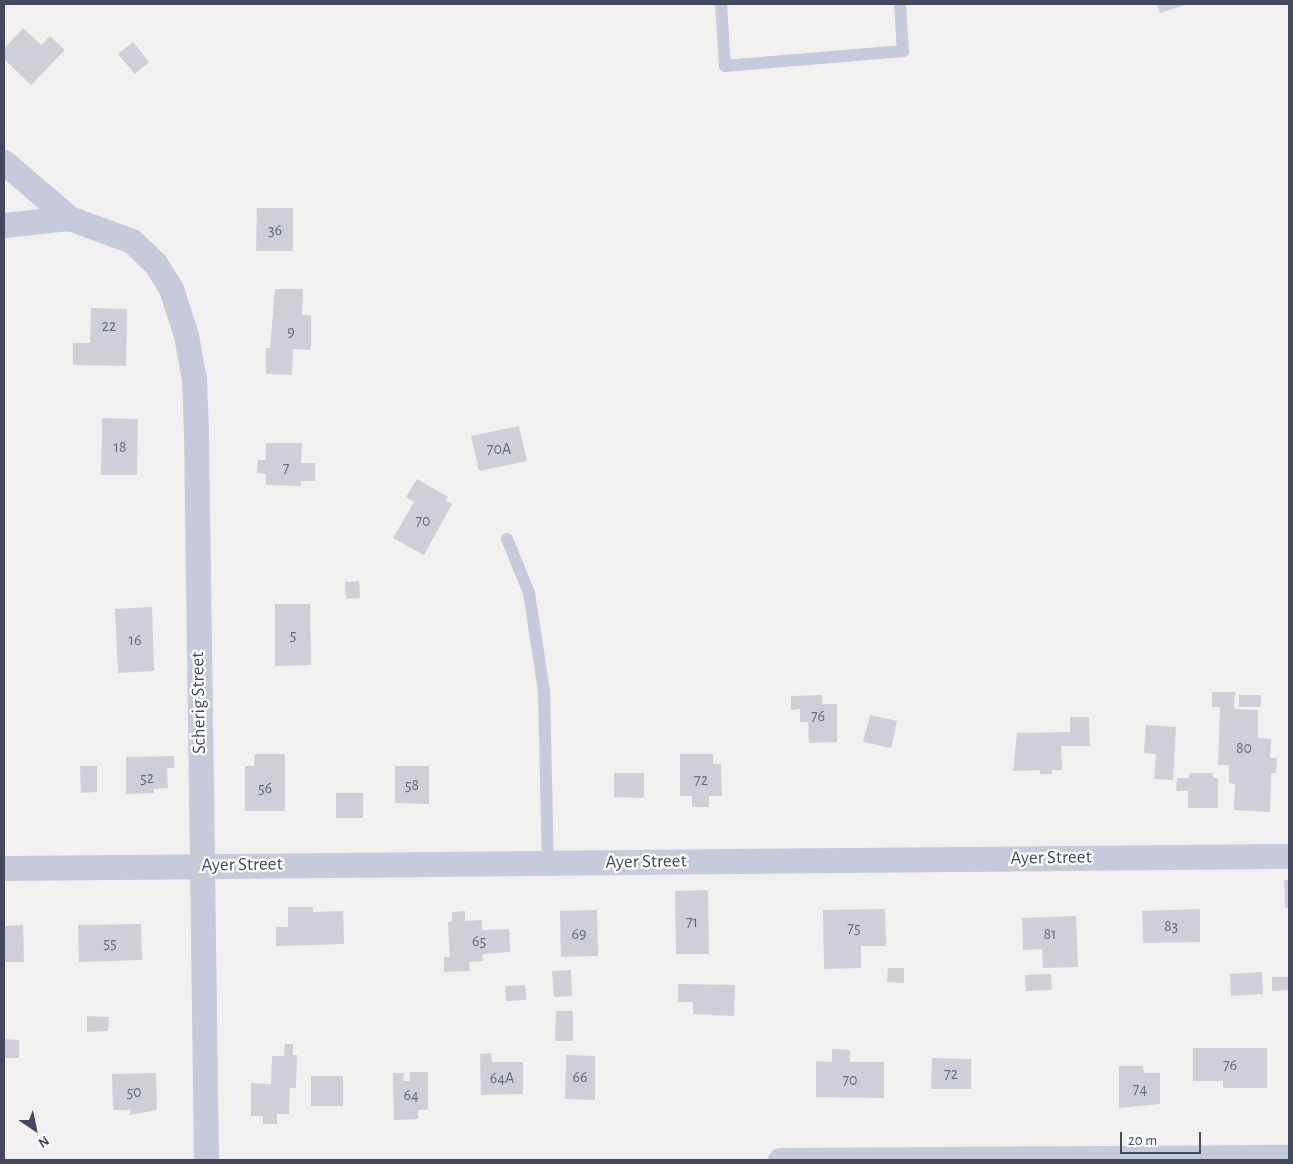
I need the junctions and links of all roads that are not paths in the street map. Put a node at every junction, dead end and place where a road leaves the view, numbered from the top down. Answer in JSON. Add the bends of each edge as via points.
{"nodes":[{"id":1,"x":721,"y":4,"type":"edge"},
{"id":2,"x":900,"y":4,"type":"edge"},
{"id":3,"x":4,"y":162,"type":"edge"},
{"id":4,"x":69,"y":218,"type":"junction"},
{"id":5,"x":4,"y":225,"type":"edge"},
{"id":6,"x":507,"y":539,"type":"dead end"},
{"id":7,"x":1289,"y":856,"type":"edge"},
{"id":8,"x":548,"y":862,"type":"junction"},
{"id":9,"x":202,"y":866,"type":"junction"},
{"id":10,"x":4,"y":868,"type":"edge"},
{"id":11,"x":1289,"y":1157,"type":"edge"},
{"id":12,"x":206,"y":1160,"type":"edge"},
{"id":13,"x":780,"y":1160,"type":"edge"}],
"edges":[{"from":1,"to":2,"type":"lane","via":[[725,66],[903,51]]},
{"from":3,"to":4,"type":"street"},
{"from":4,"to":5,"type":"street"},
{"from":4,"to":9,"type":"street","name":"Scherig Street","via":[[132,241],[149,255],[171,289],[186,335],[194,380]]},
{"from":6,"to":8,"type":"lane","via":[[529,593],[544,691]]},
{"from":7,"to":8,"type":"street","name":"Ayer Street"},
{"from":8,"to":9,"type":"street","name":"Ayer Street"},
{"from":9,"to":10,"type":"street","name":"Ayer Street"},
{"from":9,"to":12,"type":"street","name":"Scherig Street"},
{"from":11,"to":13,"type":"street"}]}
